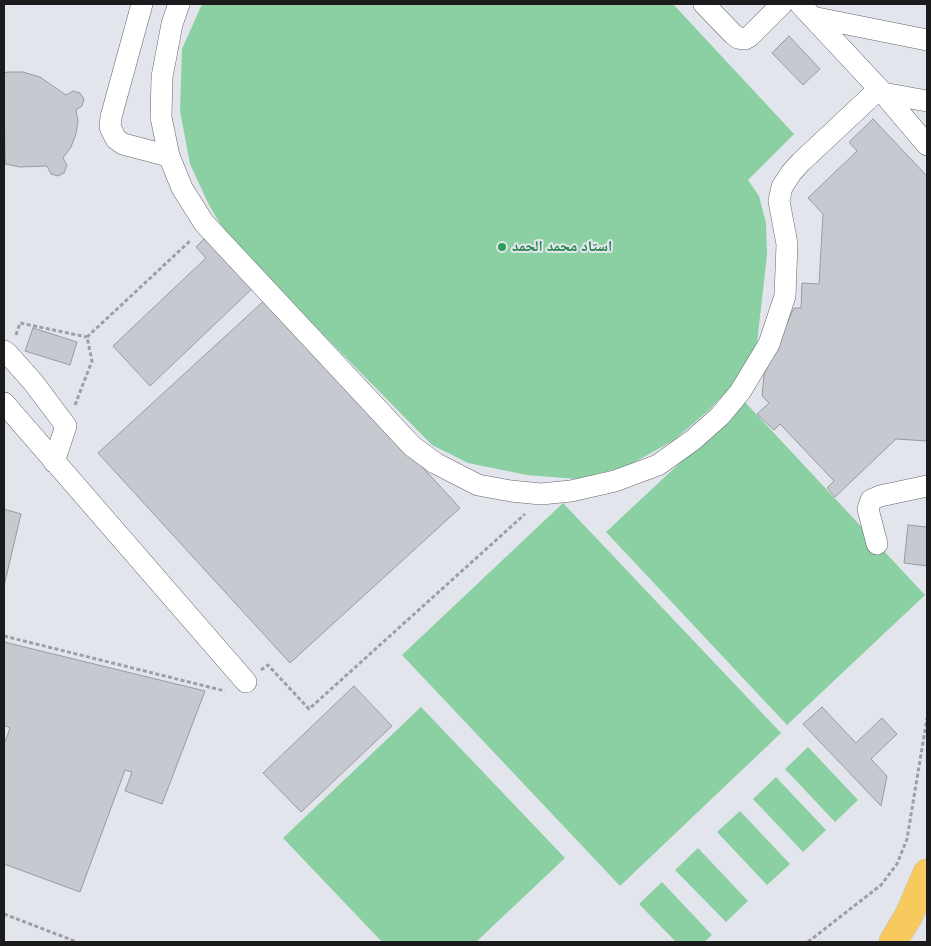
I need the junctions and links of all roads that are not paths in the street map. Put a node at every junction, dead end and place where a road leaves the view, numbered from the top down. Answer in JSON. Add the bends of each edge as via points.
{"nodes":[{"id":1,"x":142,"y":4,"type":"edge"},
{"id":2,"x":180,"y":4,"type":"edge"},
{"id":3,"x":704,"y":4,"type":"edge"},
{"id":4,"x":782,"y":4,"type":"edge"},
{"id":5,"x":806,"y":10,"type":"edge"},
{"id":6,"x":927,"y":40,"type":"edge"},
{"id":7,"x":881,"y":91,"type":"junction"},
{"id":8,"x":927,"y":101,"type":"edge"},
{"id":9,"x":927,"y":145,"type":"edge"},
{"id":10,"x":169,"y":156,"type":"junction"},
{"id":11,"x":6,"y":352,"type":"edge"},
{"id":12,"x":4,"y":403,"type":"edge"},
{"id":13,"x":54,"y":462,"type":"junction"},
{"id":14,"x":927,"y":486,"type":"edge"},
{"id":15,"x":877,"y":544,"type":"dead end"},
{"id":16,"x":246,"y":682,"type":"road end"},
{"id":17,"x":927,"y":873,"type":"edge"},
{"id":18,"x":893,"y":942,"type":"edge"}],
"edges":[{"from":1,"to":10,"type":"lane","via":[[110,117],[110,127],[116,139],[123,144]]},
{"from":2,"to":10,"type":"lane","via":[[172,24],[162,77],[161,117]]},
{"from":3,"to":4,"type":"lane","via":[[733,34],[744,39]]},
{"from":5,"to":6,"type":"lane"},
{"from":5,"to":7,"type":"lane"},
{"from":7,"to":8,"type":"lane"},
{"from":7,"to":9,"type":"lane"},
{"from":7,"to":10,"type":"lane","via":[[801,162],[782,187],[779,201],[788,244],[785,296],[769,344],[735,398],[693,440],[658,465],[615,481],[571,491],[511,491],[478,484],[435,463],[412,446],[207,225],[182,188]]},
{"from":11,"to":13,"type":"lane","via":[[66,426]]},
{"from":12,"to":13,"type":"lane"},
{"from":13,"to":16,"type":"lane"},
{"from":14,"to":15,"type":"lane","via":[[871,500],[868,509]]},
{"from":17,"to":18,"type":"highway"}]}
